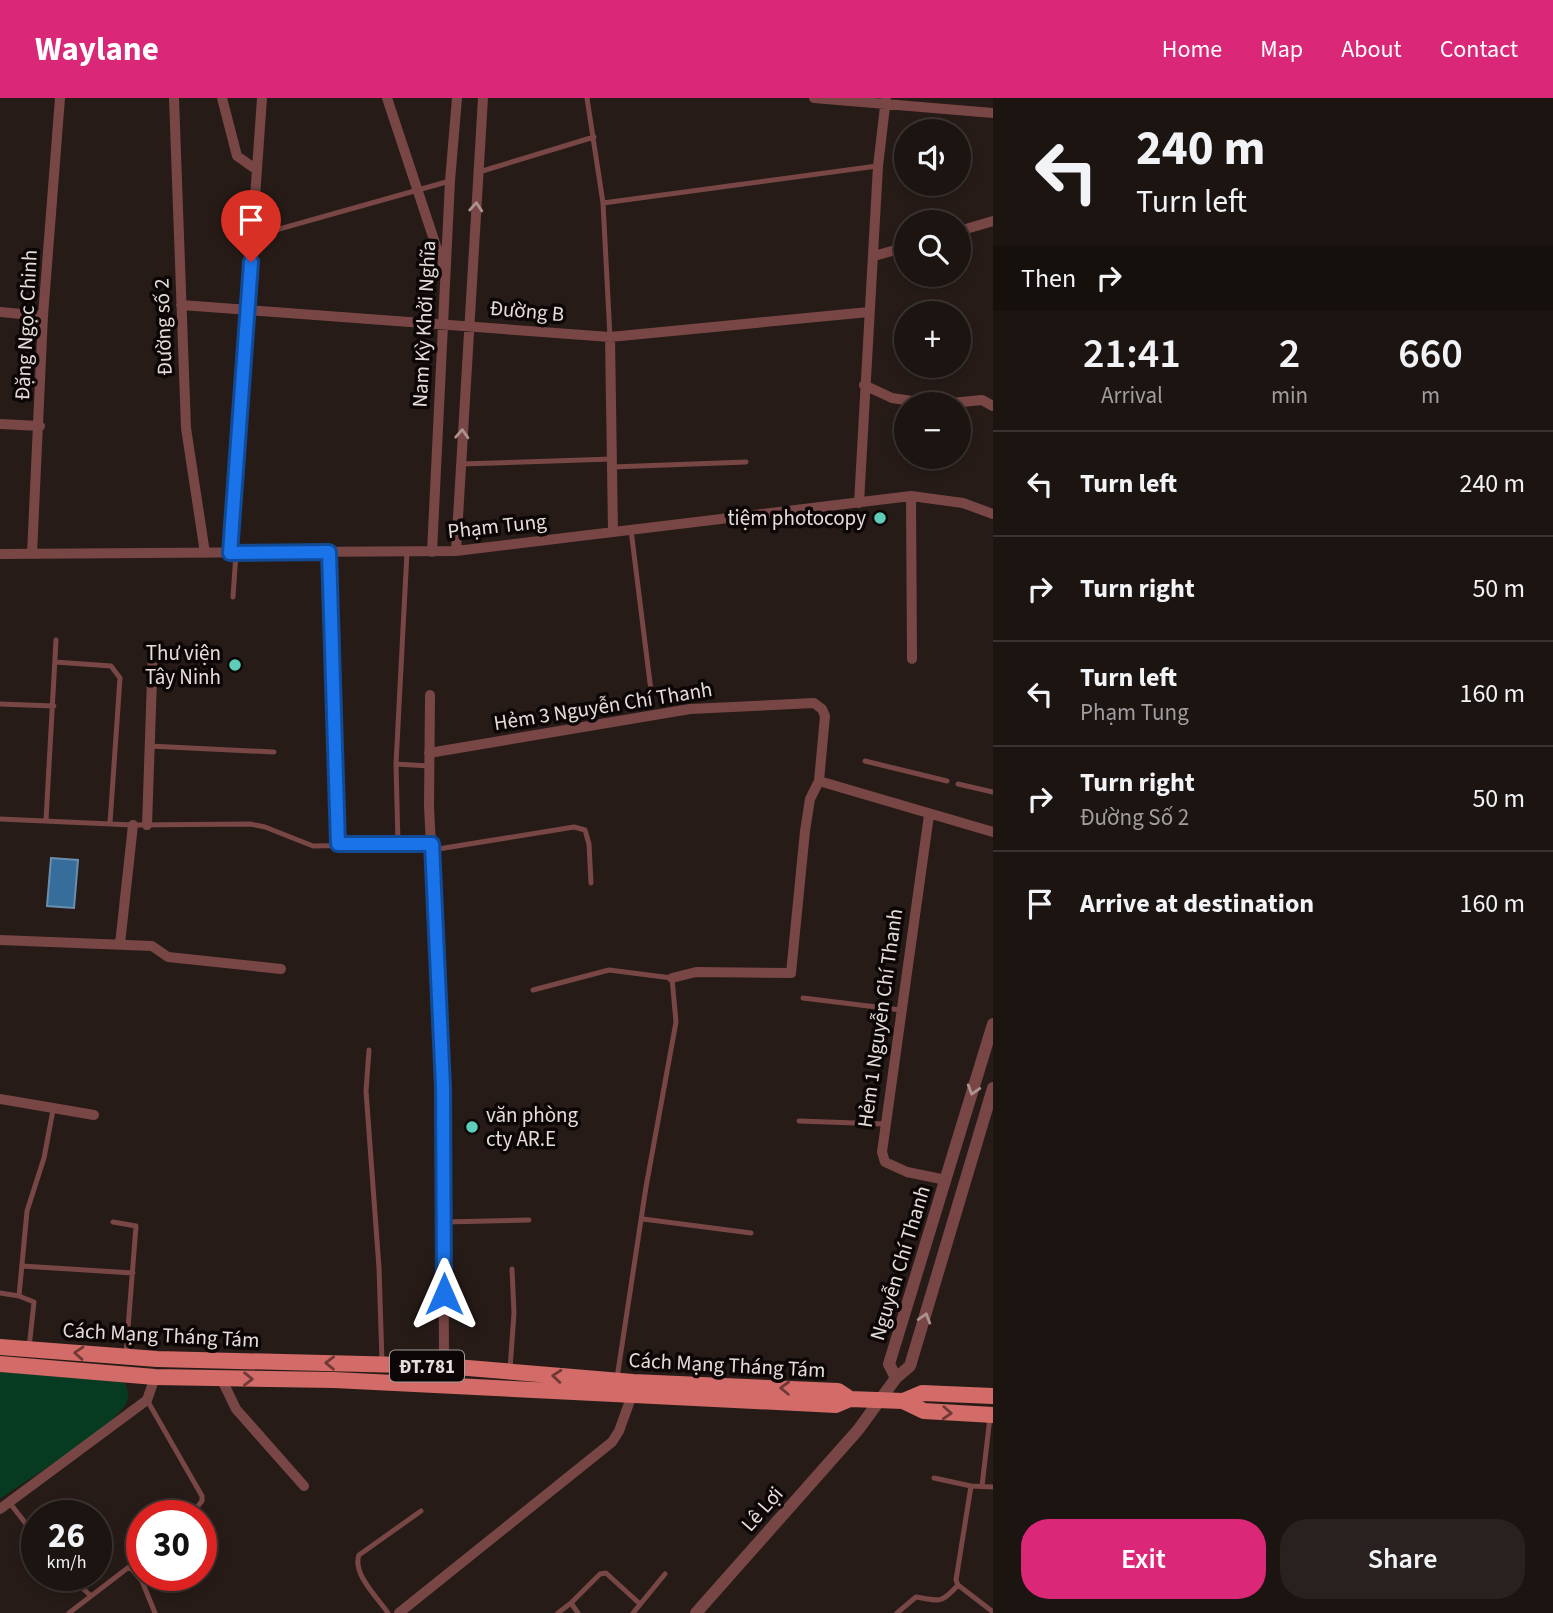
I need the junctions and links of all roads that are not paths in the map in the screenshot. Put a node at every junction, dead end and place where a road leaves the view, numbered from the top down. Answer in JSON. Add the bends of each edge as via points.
{"nodes":[{"id":1,"x":60,"y":98,"type":"edge"},
{"id":2,"x":174,"y":98,"type":"edge"},
{"id":3,"x":222,"y":98,"type":"edge"},
{"id":4,"x":262,"y":98,"type":"edge"},
{"id":5,"x":387,"y":98,"type":"edge"},
{"id":6,"x":457,"y":98,"type":"edge"},
{"id":7,"x":483,"y":98,"type":"edge"},
{"id":8,"x":587,"y":98,"type":"edge"},
{"id":9,"x":814,"y":98,"type":"edge"},
{"id":10,"x":885,"y":101,"type":"edge"},
{"id":11,"x":993,"y":113,"type":"edge"},
{"id":12,"x":594,"y":137,"type":"junction"},
{"id":13,"x":878,"y":166,"type":"junction"},
{"id":14,"x":257,"y":170,"type":"junction"},
{"id":15,"x":479,"y":172,"type":"junction"},
{"id":16,"x":450,"y":181,"type":"junction"},
{"id":17,"x":416,"y":190,"type":"junction"},
{"id":18,"x":603,"y":203,"type":"junction"},
{"id":19,"x":993,"y":221,"type":"edge"},
{"id":20,"x":971,"y":227,"type":"edge"},
{"id":21,"x":254,"y":236,"type":"junction"},
{"id":22,"x":894,"y":250,"type":"edge"},
{"id":23,"x":874,"y":256,"type":"junction"},
{"id":24,"x":446,"y":277,"type":"junction"},
{"id":25,"x":181,"y":305,"type":"junction"},
{"id":26,"x":0,"y":312,"type":"edge"},
{"id":27,"x":869,"y":312,"type":"junction"},
{"id":28,"x":247,"y":313,"type":"junction"},
{"id":29,"x":43,"y":316,"type":"junction"},
{"id":30,"x":444,"y":325,"type":"junction"},
{"id":31,"x":468,"y":326,"type":"junction"},
{"id":32,"x":610,"y":337,"type":"junction"},
{"id":33,"x":864,"y":385,"type":"junction"},
{"id":34,"x":894,"y":398,"type":"edge"},
{"id":35,"x":971,"y":401,"type":"edge"},
{"id":36,"x":993,"y":406,"type":"edge"},
{"id":37,"x":0,"y":424,"type":"edge"},
{"id":38,"x":40,"y":426,"type":"junction"},
{"id":39,"x":746,"y":462,"type":"dead end"},
{"id":40,"x":612,"y":463,"type":"junction"},
{"id":41,"x":461,"y":464,"type":"junction"},
{"id":42,"x":911,"y":496,"type":"junction"},
{"id":43,"x":859,"y":503,"type":"junction"},
{"id":44,"x":993,"y":514,"type":"edge"},
{"id":45,"x":631,"y":530,"type":"junction"},
{"id":46,"x":613,"y":532,"type":"junction"},
{"id":47,"x":456,"y":551,"type":"junction"},
{"id":48,"x":329,"y":552,"type":"junction"},
{"id":49,"x":407,"y":552,"type":"junction"},
{"id":50,"x":432,"y":552,"type":"junction"},
{"id":51,"x":205,"y":553,"type":"junction"},
{"id":52,"x":233,"y":553,"type":"junction"},
{"id":53,"x":0,"y":554,"type":"edge"},
{"id":54,"x":32,"y":554,"type":"junction"},
{"id":55,"x":233,"y":597,"type":"dead end"},
{"id":56,"x":56,"y":640,"type":"dead end"},
{"id":57,"x":153,"y":650,"type":"dead end"},
{"id":58,"x":912,"y":659,"type":"dead end"},
{"id":59,"x":55,"y":662,"type":"junction"},
{"id":60,"x":651,"y":691,"type":"dead end"},
{"id":61,"x":430,"y":695,"type":"dead end"},
{"id":62,"x":0,"y":704,"type":"edge"},
{"id":63,"x":54,"y":706,"type":"junction"},
{"id":64,"x":149,"y":746,"type":"junction"},
{"id":65,"x":274,"y":752,"type":"dead end"},
{"id":66,"x":429,"y":753,"type":"junction"},
{"id":67,"x":865,"y":761,"type":"dead end"},
{"id":68,"x":396,"y":764,"type":"junction"},
{"id":69,"x":429,"y":766,"type":"junction"},
{"id":70,"x":819,"y":781,"type":"junction"},
{"id":71,"x":947,"y":781,"type":"dead end"},
{"id":72,"x":958,"y":784,"type":"dead end"},
{"id":73,"x":993,"y":792,"type":"edge"},
{"id":74,"x":929,"y":815,"type":"junction"},
{"id":75,"x":0,"y":819,"type":"edge"},
{"id":76,"x":46,"y":820,"type":"junction"},
{"id":77,"x":110,"y":823,"type":"junction"},
{"id":78,"x":133,"y":825,"type":"junction"},
{"id":79,"x":147,"y":825,"type":"junction"},
{"id":80,"x":993,"y":832,"type":"edge"},
{"id":81,"x":338,"y":844,"type":"junction"},
{"id":82,"x":398,"y":844,"type":"junction"},
{"id":83,"x":432,"y":847,"type":"junction"},
{"id":84,"x":591,"y":883,"type":"dead end"},
{"id":85,"x":0,"y":940,"type":"edge"},
{"id":86,"x":120,"y":944,"type":"junction"},
{"id":87,"x":281,"y":969,"type":"dead end"},
{"id":88,"x":672,"y":978,"type":"junction"},
{"id":89,"x":533,"y":990,"type":"dead end"},
{"id":90,"x":803,"y":998,"type":"dead end"},
{"id":91,"x":901,"y":1010,"type":"junction"},
{"id":92,"x":993,"y":1024,"type":"edge"},
{"id":93,"x":369,"y":1050,"type":"dead end"},
{"id":94,"x":993,"y":1088,"type":"edge"},
{"id":95,"x":0,"y":1099,"type":"edge"},
{"id":96,"x":53,"y":1110,"type":"junction"},
{"id":97,"x":94,"y":1115,"type":"dead end"},
{"id":98,"x":799,"y":1121,"type":"dead end"},
{"id":99,"x":884,"y":1124,"type":"junction"},
{"id":100,"x":946,"y":1180,"type":"junction"},
{"id":101,"x":643,"y":1219,"type":"junction"},
{"id":102,"x":529,"y":1220,"type":"dead end"},
{"id":103,"x":113,"y":1222,"type":"dead end"},
{"id":104,"x":444,"y":1222,"type":"junction"},
{"id":105,"x":933,"y":1225,"type":"junction"},
{"id":106,"x":952,"y":1230,"type":"junction"},
{"id":107,"x":751,"y":1233,"type":"dead end"},
{"id":108,"x":22,"y":1266,"type":"junction"},
{"id":109,"x":512,"y":1269,"type":"dead end"},
{"id":110,"x":133,"y":1273,"type":"junction"},
{"id":111,"x":0,"y":1293,"type":"edge"},
{"id":112,"x":19,"y":1296,"type":"junction"},
{"id":113,"x":0,"y":1347,"type":"edge"},
{"id":114,"x":29,"y":1349,"type":"junction"},
{"id":115,"x":126,"y":1357,"type":"junction"},
{"id":116,"x":157,"y":1359,"type":"junction"},
{"id":117,"x":221,"y":1361,"type":"junction"},
{"id":118,"x":0,"y":1364,"type":"edge"},
{"id":119,"x":382,"y":1365,"type":"junction"},
{"id":120,"x":444,"y":1366,"type":"junction"},
{"id":121,"x":509,"y":1372,"type":"junction"},
{"id":122,"x":155,"y":1377,"type":"junction"},
{"id":123,"x":221,"y":1378,"type":"junction"},
{"id":124,"x":896,"y":1378,"type":"junction"},
{"id":125,"x":382,"y":1382,"type":"junction"},
{"id":126,"x":627,"y":1386,"type":"junction"},
{"id":127,"x":993,"y":1396,"type":"edge"},
{"id":128,"x":147,"y":1399,"type":"junction"},
{"id":129,"x":879,"y":1401,"type":"junction"},
{"id":130,"x":902,"y":1401,"type":"junction"},
{"id":131,"x":992,"y":1415,"type":"edge"},
{"id":132,"x":933,"y":1478,"type":"dead end"},
{"id":133,"x":304,"y":1486,"type":"dead end"},
{"id":134,"x":971,"y":1486,"type":"junction"},
{"id":135,"x":982,"y":1486,"type":"junction"},
{"id":136,"x":993,"y":1487,"type":"edge"},
{"id":137,"x":202,"y":1500,"type":"edge"},
{"id":138,"x":9,"y":1502,"type":"junction"},
{"id":139,"x":0,"y":1508,"type":"edge"},
{"id":140,"x":421,"y":1511,"type":"dead end"},
{"id":141,"x":21,"y":1517,"type":"edge"},
{"id":142,"x":126,"y":1570,"type":"edge"},
{"id":143,"x":665,"y":1574,"type":"dead end"},
{"id":144,"x":958,"y":1586,"type":"junction"},
{"id":145,"x":86,"y":1591,"type":"edge"},
{"id":146,"x":146,"y":1591,"type":"edge"},
{"id":147,"x":91,"y":1595,"type":"junction"},
{"id":148,"x":571,"y":1603,"type":"junction"},
{"id":149,"x":640,"y":1604,"type":"junction"},
{"id":150,"x":993,"y":1612,"type":"edge"},
{"id":151,"x":69,"y":1613,"type":"edge"},
{"id":152,"x":155,"y":1613,"type":"edge"},
{"id":153,"x":388,"y":1613,"type":"edge"},
{"id":154,"x":399,"y":1613,"type":"edge"},
{"id":155,"x":558,"y":1613,"type":"edge"},
{"id":156,"x":578,"y":1613,"type":"edge"},
{"id":157,"x":633,"y":1613,"type":"edge"},
{"id":158,"x":696,"y":1613,"type":"edge"},
{"id":159,"x":897,"y":1613,"type":"edge"}],
"edges":[{"from":1,"to":29,"type":"street","name":"Đặng Ngọc Chinh"},
{"from":2,"to":25,"type":"street","name":"Đường số 2"},
{"from":3,"to":14,"type":"street","via":[[237,156]]},
{"from":4,"to":14,"type":"street"},
{"from":5,"to":17,"type":"street"},
{"from":6,"to":16,"type":"street","name":"Nam Kỳ Khởi Nghĩa"},
{"from":7,"to":15,"type":"street","name":"Nam Kỳ Khởi Nghĩa"},
{"from":8,"to":12,"type":"lane"},
{"from":9,"to":10,"type":"street"},
{"from":10,"to":11,"type":"street"},
{"from":10,"to":13,"type":"street"},
{"from":12,"to":15,"type":"lane"},
{"from":12,"to":18,"type":"lane"},
{"from":13,"to":18,"type":"lane"},
{"from":13,"to":23,"type":"street"},
{"from":14,"to":21,"type":"street"},
{"from":31,"to":15,"type":"street","name":"Nam Kỳ Khởi Nghĩa","one_way":true},
{"from":16,"to":17,"type":"lane"},
{"from":16,"to":24,"type":"street","name":"Nam Kỳ Khởi Nghĩa"},
{"from":17,"to":21,"type":"lane"},
{"from":17,"to":24,"type":"street"},
{"from":18,"to":32,"type":"lane"},
{"from":19,"to":20,"type":"street"},
{"from":21,"to":28,"type":"street"},
{"from":22,"to":23,"type":"street"},
{"from":23,"to":27,"type":"street"},
{"from":24,"to":30,"type":"street","name":"Nam Kỳ Khởi Nghĩa"},
{"from":25,"to":28,"type":"street","name":"Đường B"},
{"from":25,"to":51,"type":"street","name":"Đường số 2","via":[[186,428]]},
{"from":26,"to":29,"type":"street"},
{"from":27,"to":32,"type":"street","name":"Đường B"},
{"from":27,"to":33,"type":"street"},
{"from":28,"to":30,"type":"street","name":"Đường B"},
{"from":28,"to":52,"type":"street"},
{"from":29,"to":38,"type":"street","name":"Đặng Ngọc Chinh"},
{"from":30,"to":31,"type":"street","name":"Đường B"},
{"from":30,"to":50,"type":"street","name":"Nam Kỳ Khởi Nghĩa"},
{"from":31,"to":32,"type":"street","name":"Đường B"},
{"from":41,"to":31,"type":"street","name":"Nam Kỳ Khởi Nghĩa","one_way":true},
{"from":32,"to":40,"type":"street"},
{"from":33,"to":34,"type":"street"},
{"from":33,"to":43,"type":"street"},
{"from":35,"to":36,"type":"street"},
{"from":37,"to":38,"type":"street"},
{"from":38,"to":54,"type":"street","name":"Đặng Ngọc Chinh"},
{"from":39,"to":40,"type":"lane"},
{"from":40,"to":41,"type":"lane"},
{"from":40,"to":46,"type":"street"},
{"from":41,"to":47,"type":"street","name":"Nam Kỳ Khởi Nghĩa"},
{"from":42,"to":43,"type":"street","name":"Phạm Tung"},
{"from":42,"to":44,"type":"street","name":"Phạm Tung","via":[[963,503]]},
{"from":42,"to":58,"type":"street"},
{"from":43,"to":45,"type":"street","name":"Phạm Tung"},
{"from":45,"to":46,"type":"street","name":"Phạm Tung"},
{"from":45,"to":60,"type":"lane"},
{"from":46,"to":47,"type":"street","name":"Phạm Tung"},
{"from":47,"to":50,"type":"street","name":"Phạm Tung"},
{"from":48,"to":49,"type":"street","name":"Phạm Tung"},
{"from":48,"to":52,"type":"street","name":"Phạm Tung"},
{"from":48,"to":81,"type":"lane"},
{"from":49,"to":50,"type":"street","name":"Phạm Tung"},
{"from":49,"to":68,"type":"lane"},
{"from":51,"to":52,"type":"street","name":"Phạm Tung"},
{"from":51,"to":54,"type":"street","name":"Phạm Tung"},
{"from":52,"to":55,"type":"lane"},
{"from":53,"to":54,"type":"street","name":"Phạm Tung"},
{"from":56,"to":59,"type":"lane"},
{"from":57,"to":64,"type":"street"},
{"from":59,"to":63,"type":"lane"},
{"from":59,"to":77,"type":"lane","via":[[111,666],[120,678]]},
{"from":61,"to":66,"type":"street"},
{"from":62,"to":63,"type":"lane"},
{"from":63,"to":76,"type":"lane"},
{"from":64,"to":65,"type":"lane"},
{"from":64,"to":79,"type":"street"},
{"from":66,"to":69,"type":"street"},
{"from":66,"to":70,"type":"street","name":"Hẻm 3 Nguyễn Chí Thanh","via":[[690,709],[814,703],[825,716]]},
{"from":67,"to":71,"type":"lane"},
{"from":68,"to":69,"type":"lane"},
{"from":68,"to":82,"type":"lane"},
{"from":69,"to":83,"type":"street"},
{"from":70,"to":74,"type":"street"},
{"from":70,"to":88,"type":"street","via":[[810,799],[805,831],[791,973],[696,972]]},
{"from":72,"to":73,"type":"lane"},
{"from":74,"to":80,"type":"street"},
{"from":74,"to":91,"type":"street","name":"Hẻm 1 Nguyễn Chí Thanh"},
{"from":75,"to":76,"type":"lane"},
{"from":76,"to":77,"type":"lane"},
{"from":77,"to":78,"type":"lane"},
{"from":78,"to":79,"type":"lane"},
{"from":78,"to":86,"type":"street"},
{"from":79,"to":81,"type":"lane","via":[[250,824],[313,846]]},
{"from":81,"to":82,"type":"lane"},
{"from":82,"to":83,"type":"lane"},
{"from":83,"to":84,"type":"lane","via":[[574,827],[585,830]]},
{"from":83,"to":104,"type":"street"},
{"from":85,"to":86,"type":"street"},
{"from":86,"to":87,"type":"street","via":[[152,946],[168,957]]},
{"from":88,"to":89,"type":"lane","via":[[609,971]]},
{"from":88,"to":101,"type":"lane","via":[[676,1022]]},
{"from":90,"to":91,"type":"lane"},
{"from":91,"to":99,"type":"street","name":"Hẻm 1 Nguyễn Chí Thanh"},
{"from":92,"to":100,"type":"street","name":"Nguyễn Chí Thanh","one_way":true},
{"from":93,"to":119,"type":"lane","via":[[366,1091]]},
{"from":94,"to":106,"type":"street","name":"Nguyễn Chí Thanh"},
{"from":95,"to":96,"type":"street"},
{"from":96,"to":97,"type":"street"},
{"from":96,"to":108,"type":"lane","via":[[27,1210]]},
{"from":98,"to":99,"type":"lane"},
{"from":99,"to":100,"type":"street","name":"Hẻm 1 Nguyễn Chí Thanh","via":[[885,1162]]},
{"from":100,"to":105,"type":"street","name":"Nguyễn Chí Thanh"},
{"from":101,"to":107,"type":"lane"},
{"from":101,"to":126,"type":"lane"},
{"from":102,"to":104,"type":"lane"},
{"from":103,"to":110,"type":"lane","via":[[136,1226]]},
{"from":104,"to":120,"type":"street"},
{"from":105,"to":106,"type":"street"},
{"from":105,"to":124,"type":"street","name":"Nguyễn Chí Thanh","via":[[889,1364]]},
{"from":124,"to":106,"type":"street","name":"Nguyễn Chí Thanh","one_way":true,"via":[[910,1366]]},
{"from":108,"to":110,"type":"lane"},
{"from":108,"to":112,"type":"lane"},
{"from":109,"to":121,"type":"lane"},
{"from":110,"to":115,"type":"lane"},
{"from":111,"to":112,"type":"lane"},
{"from":112,"to":114,"type":"lane","via":[[33,1302]]},
{"from":113,"to":114,"type":"main road","name":"Cách Mạng Tháng Tám","number":"ĐT.781"},
{"from":115,"to":114,"type":"main road","name":"Cách Mạng Tháng Tám","number":"ĐT.781","one_way":true},
{"from":115,"to":116,"type":"main road","name":"Cách Mạng Tháng Tám","number":"ĐT.781"},
{"from":116,"to":117,"type":"main road","name":"Cách Mạng Tháng Tám","number":"ĐT.781"},
{"from":116,"to":122,"type":"main road"},
{"from":119,"to":117,"type":"main road","name":"Cách Mạng Tháng Tám","number":"ĐT.781","one_way":true},
{"from":117,"to":123,"type":"main road"},
{"from":118,"to":122,"type":"main road","name":"Cách Mạng Tháng Tám","number":"ĐT.781"},
{"from":119,"to":120,"type":"main road","name":"Cách Mạng Tháng Tám","number":"ĐT.781"},
{"from":119,"to":125,"type":"main road"},
{"from":120,"to":121,"type":"main road","name":"Cách Mạng Tháng Tám","number":"ĐT.781"},
{"from":126,"to":121,"type":"main road","name":"Cách Mạng Tháng Tám","number":"ĐT.781","one_way":true},
{"from":122,"to":123,"type":"main road","name":"Cách Mạng Tháng Tám","number":"ĐT.781"},
{"from":122,"to":128,"type":"street"},
{"from":123,"to":125,"type":"main road","name":"Cách Mạng Tháng Tám","number":"ĐT.781","one_way":true},
{"from":123,"to":133,"type":"street","via":[[236,1409]]},
{"from":124,"to":129,"type":"street","name":"Lê Lợi"},
{"from":125,"to":126,"type":"main road","name":"Cách Mạng Tháng Tám","number":"ĐT.781"},
{"from":126,"to":129,"type":"main road","name":"Cách Mạng Tháng Tám","number":"ĐT.781","via":[[838,1391],[850,1399]]},
{"from":126,"to":154,"type":"street","via":[[619,1431],[612,1442]]},
{"from":127,"to":130,"type":"main road","via":[[922,1393]]},
{"from":128,"to":137,"type":"lane"},
{"from":128,"to":138,"type":"street"},
{"from":129,"to":130,"type":"main road","name":"Cách Mạng Tháng Tám"},
{"from":129,"to":158,"type":"street","name":"Lê Lợi"},
{"from":130,"to":131,"type":"main road","one_way":true,"via":[[924,1411]]},
{"from":131,"to":135,"type":"lane"},
{"from":132,"to":134,"type":"lane"},
{"from":134,"to":135,"type":"lane"},
{"from":134,"to":144,"type":"lane"},
{"from":135,"to":136,"type":"lane"},
{"from":138,"to":139,"type":"street"},
{"from":138,"to":141,"type":"lane"},
{"from":140,"to":153,"type":"lane","via":[[359,1555],[358,1571]]},
{"from":142,"to":147,"type":"lane"},
{"from":143,"to":149,"type":"lane"},
{"from":144,"to":150,"type":"lane"},
{"from":144,"to":159,"type":"lane","via":[[939,1601],[916,1597]]},
{"from":145,"to":147,"type":"lane"},
{"from":146,"to":152,"type":"lane"},
{"from":147,"to":151,"type":"lane"},
{"from":148,"to":149,"type":"lane","via":[[606,1573]]},
{"from":148,"to":155,"type":"lane"},
{"from":148,"to":156,"type":"lane"},
{"from":149,"to":157,"type":"lane"}]}
